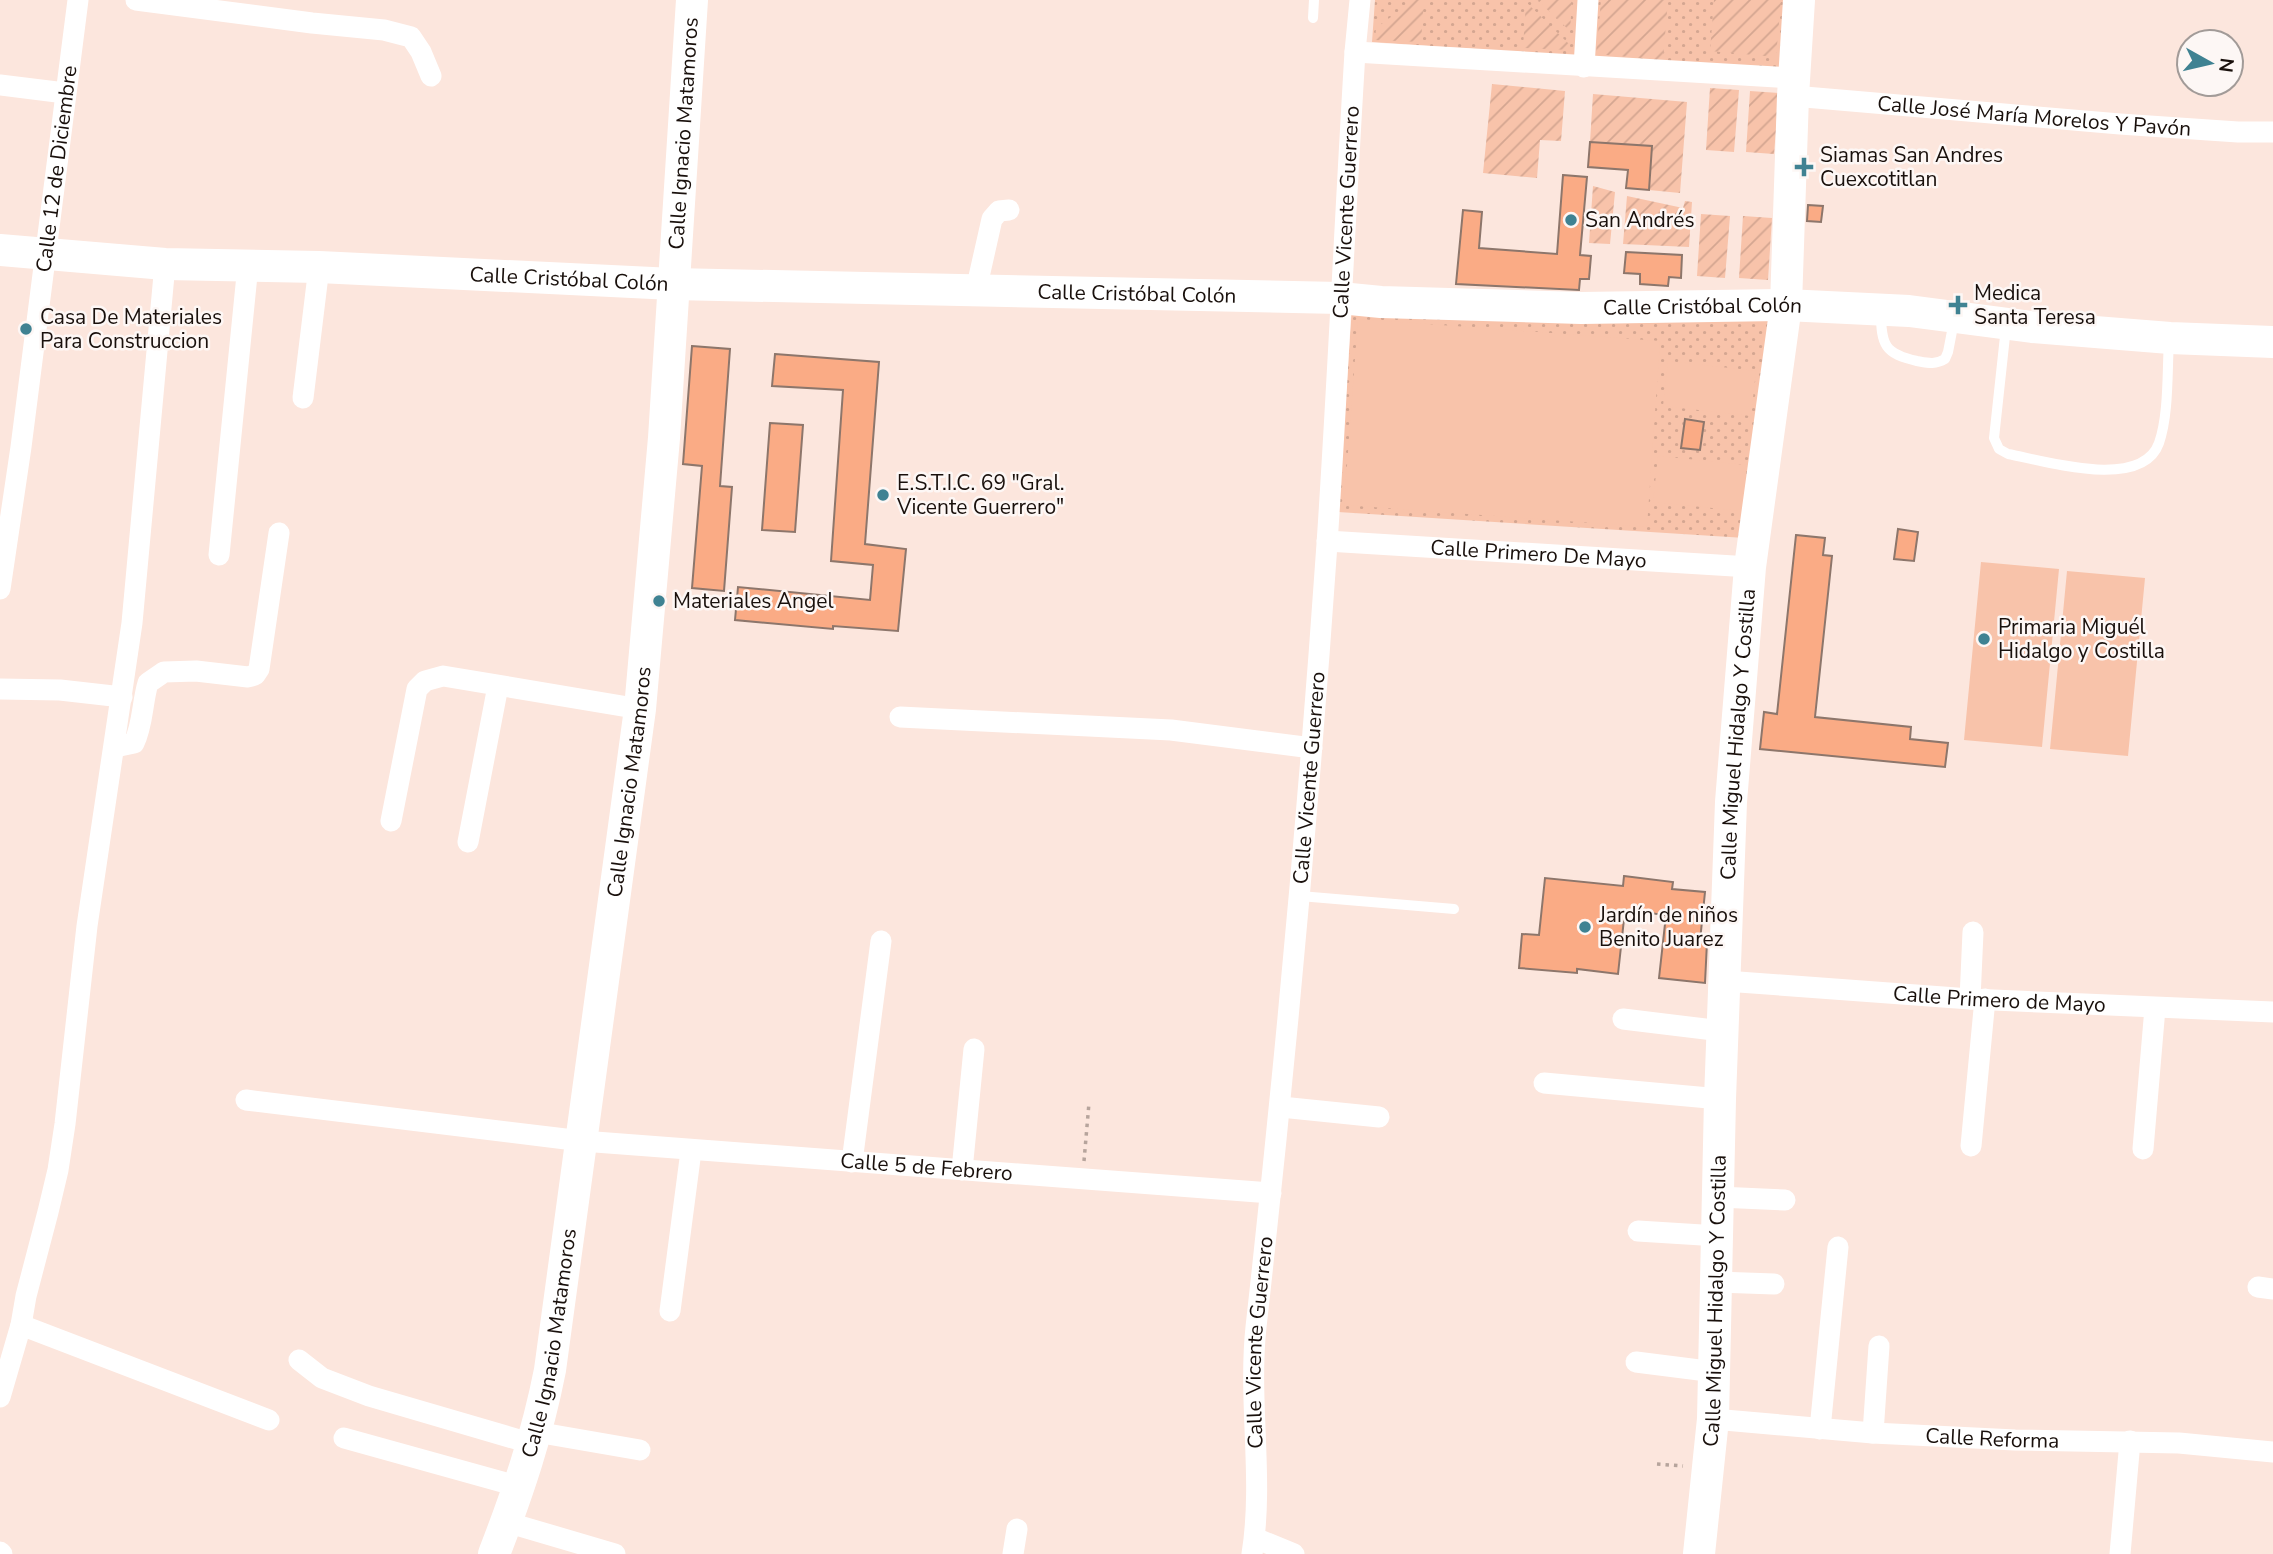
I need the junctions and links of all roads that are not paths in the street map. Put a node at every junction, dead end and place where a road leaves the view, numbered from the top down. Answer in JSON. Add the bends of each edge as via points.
{"nodes":[{"id":1,"x":78,"y":0,"type":"edge"},
{"id":2,"x":136,"y":0,"type":"edge"},
{"id":3,"x":692,"y":0,"type":"edge"},
{"id":4,"x":1314,"y":0,"type":"edge"},
{"id":5,"x":1360,"y":0,"type":"edge"},
{"id":6,"x":1588,"y":0,"type":"edge"},
{"id":7,"x":1799,"y":0,"type":"edge"},
{"id":8,"x":1313,"y":18,"type":"dead end"},
{"id":9,"x":1354,"y":52,"type":"junction"},
{"id":10,"x":1584,"y":67,"type":"junction"},
{"id":11,"x":431,"y":76,"type":"dead end"},
{"id":12,"x":0,"y":85,"type":"edge"},
{"id":13,"x":1794,"y":87,"type":"junction"},
{"id":14,"x":65,"y":93,"type":"junction"},
{"id":15,"x":2273,"y":132,"type":"edge"},
{"id":16,"x":1009,"y":210,"type":"dead end"},
{"id":17,"x":0,"y":250,"type":"edge"},
{"id":18,"x":45,"y":252,"type":"junction"},
{"id":19,"x":165,"y":264,"type":"junction"},
{"id":20,"x":248,"y":265,"type":"junction"},
{"id":21,"x":319,"y":267,"type":"junction"},
{"id":22,"x":673,"y":284,"type":"junction"},
{"id":23,"x":976,"y":290,"type":"junction"},
{"id":24,"x":1340,"y":298,"type":"junction"},
{"id":25,"x":1786,"y":305,"type":"junction"},
{"id":26,"x":1881,"y":310,"type":"junction"},
{"id":27,"x":1955,"y":317,"type":"junction"},
{"id":28,"x":2006,"y":324,"type":"junction"},
{"id":29,"x":2169,"y":338,"type":"junction"},
{"id":30,"x":2273,"y":342,"type":"edge"},
{"id":31,"x":303,"y":398,"type":"dead end"},
{"id":32,"x":279,"y":533,"type":"dead end"},
{"id":33,"x":1327,"y":541,"type":"junction"},
{"id":34,"x":219,"y":555,"type":"dead end"},
{"id":35,"x":1750,"y":567,"type":"junction"},
{"id":36,"x":0,"y":589,"type":"edge"},
{"id":37,"x":498,"y":686,"type":"junction"},
{"id":38,"x":0,"y":689,"type":"edge"},
{"id":39,"x":122,"y":696,"type":"junction"},
{"id":40,"x":640,"y":709,"type":"junction"},
{"id":41,"x":900,"y":717,"type":"dead end"},
{"id":42,"x":115,"y":747,"type":"junction"},
{"id":43,"x":1311,"y":748,"type":"junction"},
{"id":44,"x":391,"y":821,"type":"dead end"},
{"id":45,"x":468,"y":842,"type":"dead end"},
{"id":46,"x":1300,"y":896,"type":"junction"},
{"id":47,"x":1454,"y":909,"type":"dead end"},
{"id":48,"x":1973,"y":932,"type":"dead end"},
{"id":49,"x":881,"y":941,"type":"dead end"},
{"id":50,"x":1725,"y":981,"type":"junction"},
{"id":51,"x":1978,"y":999,"type":"junction"},
{"id":52,"x":2155,"y":1008,"type":"junction"},
{"id":53,"x":2273,"y":1012,"type":"edge"},
{"id":54,"x":1622,"y":1019,"type":"dead end"},
{"id":55,"x":1722,"y":1031,"type":"junction"},
{"id":56,"x":974,"y":1049,"type":"dead end"},
{"id":57,"x":1544,"y":1083,"type":"dead end"},
{"id":58,"x":1720,"y":1099,"type":"junction"},
{"id":59,"x":246,"y":1100,"type":"dead end"},
{"id":60,"x":1281,"y":1107,"type":"junction"},
{"id":61,"x":1379,"y":1117,"type":"dead end"},
{"id":62,"x":582,"y":1141,"type":"junction"},
{"id":63,"x":1970,"y":1146,"type":"dead end"},
{"id":64,"x":2143,"y":1149,"type":"dead end"},
{"id":65,"x":691,"y":1151,"type":"junction"},
{"id":66,"x":852,"y":1162,"type":"junction"},
{"id":67,"x":962,"y":1170,"type":"junction"},
{"id":68,"x":1271,"y":1193,"type":"junction"},
{"id":69,"x":1718,"y":1197,"type":"junction"},
{"id":70,"x":1784,"y":1200,"type":"dead end"},
{"id":71,"x":1639,"y":1231,"type":"dead end"},
{"id":72,"x":1718,"y":1236,"type":"junction"},
{"id":73,"x":1838,"y":1247,"type":"dead end"},
{"id":74,"x":1717,"y":1282,"type":"junction"},
{"id":75,"x":1774,"y":1284,"type":"dead end"},
{"id":76,"x":670,"y":1311,"type":"dead end"},
{"id":77,"x":21,"y":1325,"type":"junction"},
{"id":78,"x":1879,"y":1346,"type":"dead end"},
{"id":79,"x":299,"y":1360,"type":"dead end"},
{"id":80,"x":1636,"y":1362,"type":"dead end"},
{"id":81,"x":1715,"y":1371,"type":"junction"},
{"id":82,"x":0,"y":1397,"type":"edge"},
{"id":83,"x":1713,"y":1419,"type":"junction"},
{"id":84,"x":269,"y":1420,"type":"dead end"},
{"id":85,"x":1819,"y":1429,"type":"junction"},
{"id":86,"x":1873,"y":1433,"type":"junction"},
{"id":87,"x":344,"y":1438,"type":"dead end"},
{"id":88,"x":535,"y":1438,"type":"junction"},
{"id":89,"x":2130,"y":1441,"type":"junction"},
{"id":90,"x":640,"y":1450,"type":"dead end"},
{"id":91,"x":2273,"y":1452,"type":"edge"},
{"id":92,"x":520,"y":1487,"type":"junction"},
{"id":93,"x":506,"y":1522,"type":"junction"},
{"id":94,"x":1017,"y":1529,"type":"dead end"},
{"id":95,"x":1253,"y":1546,"type":"edge"},
{"id":96,"x":494,"y":1554,"type":"edge"},
{"id":97,"x":615,"y":1554,"type":"edge"},
{"id":98,"x":1013,"y":1554,"type":"edge"},
{"id":99,"x":1294,"y":1554,"type":"edge"},
{"id":100,"x":1699,"y":1554,"type":"edge"},
{"id":101,"x":2120,"y":1554,"type":"edge"}],
"edges":[{"from":1,"to":14,"type":"street","name":"Calle 12 de Diciembre"},
{"from":2,"to":11,"type":"street","via":[[384,30],[411,37]]},
{"from":3,"to":22,"type":"main road","name":"Calle Ignacio Matamoros"},
{"from":4,"to":8,"type":"lane"},
{"from":5,"to":9,"type":"street","name":"Calle Vicente Guerrero"},
{"from":6,"to":10,"type":"street"},
{"from":7,"to":13,"type":"main road","name":"Calle Miguel Hidalgo Y Costilla"},
{"from":9,"to":10,"type":"street","name":"Calle José María Morelos Y Pavón"},
{"from":9,"to":24,"type":"street","name":"Calle Vicente Guerrero"},
{"from":10,"to":13,"type":"street","name":"Calle José María Morelos Y Pavón"},
{"from":12,"to":14,"type":"street"},
{"from":13,"to":15,"type":"street","name":"Calle José María Morelos Y Pavón","via":[[2119,124]]},
{"from":13,"to":25,"type":"main road","name":"Calle Miguel Hidalgo Y Costilla"},
{"from":14,"to":18,"type":"street","name":"Calle 12 de Diciembre"},
{"from":16,"to":23,"type":"street","via":[[999,211],[992,219]]},
{"from":17,"to":18,"type":"main road","name":"Calle Cristóbal Colón"},
{"from":18,"to":19,"type":"main road","name":"Calle Cristóbal Colón"},
{"from":18,"to":36,"type":"street","name":"Calle 12 de Diciembre"},
{"from":19,"to":20,"type":"main road","name":"Calle Cristóbal Colón"},
{"from":19,"to":39,"type":"street"},
{"from":20,"to":21,"type":"main road","name":"Calle Cristóbal Colón"},
{"from":20,"to":34,"type":"street"},
{"from":21,"to":22,"type":"main road","name":"Calle Cristóbal Colón"},
{"from":21,"to":31,"type":"street"},
{"from":22,"to":23,"type":"main road","name":"Calle Cristóbal Colón"},
{"from":22,"to":40,"type":"main road","name":"Calle Ignacio Matamoros"},
{"from":23,"to":24,"type":"main road","name":"Calle Cristóbal Colón"},
{"from":24,"to":25,"type":"main road","name":"Calle Cristóbal Colón","via":[[1580,308]]},
{"from":24,"to":33,"type":"street","name":"Calle Vicente Guerrero"},
{"from":25,"to":26,"type":"main road","name":"Calle Cristóbal Colón"},
{"from":25,"to":35,"type":"main road","name":"Calle Miguel Hidalgo Y Costilla"},
{"from":26,"to":27,"type":"main road","name":"Calle Cristóbal Colón"},
{"from":26,"to":27,"type":"lane","via":[[1881,333],[1891,353],[1931,363],[1945,359]]},
{"from":27,"to":28,"type":"main road","name":"Calle Cristóbal Colón"},
{"from":28,"to":29,"type":"main road","name":"Calle Cristóbal Colón"},
{"from":28,"to":29,"type":"lane","via":[[1994,438],[1999,449],[2100,470],[2141,465],[2158,446]]},
{"from":29,"to":30,"type":"main road","name":"Calle Cristóbal Colón"},
{"from":32,"to":42,"type":"street","via":[[255,675],[164,672],[148,683],[134,743]]},
{"from":33,"to":35,"type":"street","name":"Calle Primero De Mayo"},
{"from":33,"to":43,"type":"street","name":"Calle Vicente Guerrero"},
{"from":35,"to":50,"type":"main road","name":"Calle Miguel Hidalgo Y Costilla","via":[[1732,790]]},
{"from":37,"to":40,"type":"street"},
{"from":37,"to":44,"type":"street","via":[[443,676],[416,689]]},
{"from":37,"to":45,"type":"street"},
{"from":38,"to":39,"type":"street"},
{"from":39,"to":42,"type":"street"},
{"from":40,"to":62,"type":"main road","name":"Calle Ignacio Matamoros"},
{"from":41,"to":43,"type":"street","via":[[1171,730]]},
{"from":42,"to":77,"type":"street","via":[[88,914],[58,1170]]},
{"from":43,"to":46,"type":"street","name":"Calle Vicente Guerrero"},
{"from":46,"to":47,"type":"lane"},
{"from":46,"to":60,"type":"street","name":"Calle Vicente Guerrero"},
{"from":48,"to":51,"type":"street"},
{"from":49,"to":66,"type":"street"},
{"from":50,"to":51,"type":"street","name":"Calle Primero de Mayo"},
{"from":50,"to":55,"type":"main road","name":"Calle Miguel Hidalgo Y Costilla"},
{"from":51,"to":52,"type":"street","name":"Calle Primero de Mayo"},
{"from":51,"to":63,"type":"street"},
{"from":52,"to":53,"type":"street","name":"Calle Primero de Mayo"},
{"from":52,"to":64,"type":"street"},
{"from":54,"to":55,"type":"street"},
{"from":55,"to":58,"type":"main road","name":"Calle Miguel Hidalgo Y Costilla"},
{"from":56,"to":67,"type":"street"},
{"from":57,"to":58,"type":"street"},
{"from":58,"to":69,"type":"main road","name":"Calle Miguel Hidalgo Y Costilla"},
{"from":59,"to":62,"type":"street","name":"Calle 5 de Febrero"},
{"from":60,"to":61,"type":"street"},
{"from":60,"to":68,"type":"street","name":"Calle Vicente Guerrero"},
{"from":62,"to":65,"type":"street","name":"Calle 5 de Febrero"},
{"from":62,"to":88,"type":"main road","name":"Calle Ignacio Matamoros","via":[[552,1357]]},
{"from":65,"to":66,"type":"street","name":"Calle 5 de Febrero"},
{"from":65,"to":76,"type":"street"},
{"from":66,"to":67,"type":"street","name":"Calle 5 de Febrero"},
{"from":67,"to":68,"type":"street","name":"Calle 5 de Febrero"},
{"from":68,"to":95,"type":"street","name":"Calle Vicente Guerrero","via":[[1254,1354],[1257,1483]]},
{"from":69,"to":70,"type":"street"},
{"from":69,"to":72,"type":"main road","name":"Calle Miguel Hidalgo Y Costilla"},
{"from":71,"to":72,"type":"street"},
{"from":72,"to":74,"type":"main road","name":"Calle Miguel Hidalgo Y Costilla"},
{"from":73,"to":85,"type":"street"},
{"from":74,"to":75,"type":"street"},
{"from":74,"to":81,"type":"main road","name":"Calle Miguel Hidalgo Y Costilla"},
{"from":77,"to":82,"type":"street"},
{"from":77,"to":84,"type":"street"},
{"from":78,"to":86,"type":"street"},
{"from":79,"to":88,"type":"street","via":[[322,1378],[369,1396]]},
{"from":80,"to":81,"type":"street"},
{"from":81,"to":83,"type":"main road","name":"Calle Miguel Hidalgo Y Costilla"},
{"from":83,"to":85,"type":"street","name":"Calle Reforma"},
{"from":83,"to":100,"type":"main road","name":"Calle Miguel Hidalgo Y Costilla"},
{"from":85,"to":86,"type":"street","name":"Calle Reforma"},
{"from":86,"to":89,"type":"street","name":"Calle Reforma"},
{"from":87,"to":92,"type":"street"},
{"from":88,"to":90,"type":"street"},
{"from":88,"to":92,"type":"main road","name":"Calle Ignacio Matamoros"},
{"from":89,"to":91,"type":"street","name":"Calle Reforma"},
{"from":89,"to":101,"type":"street"},
{"from":92,"to":93,"type":"main road","name":"Calle Ignacio Matamoros"},
{"from":93,"to":96,"type":"main road","name":"Calle Ignacio Matamoros"},
{"from":93,"to":97,"type":"street"},
{"from":94,"to":98,"type":"street"},
{"from":95,"to":99,"type":"street"}]}
